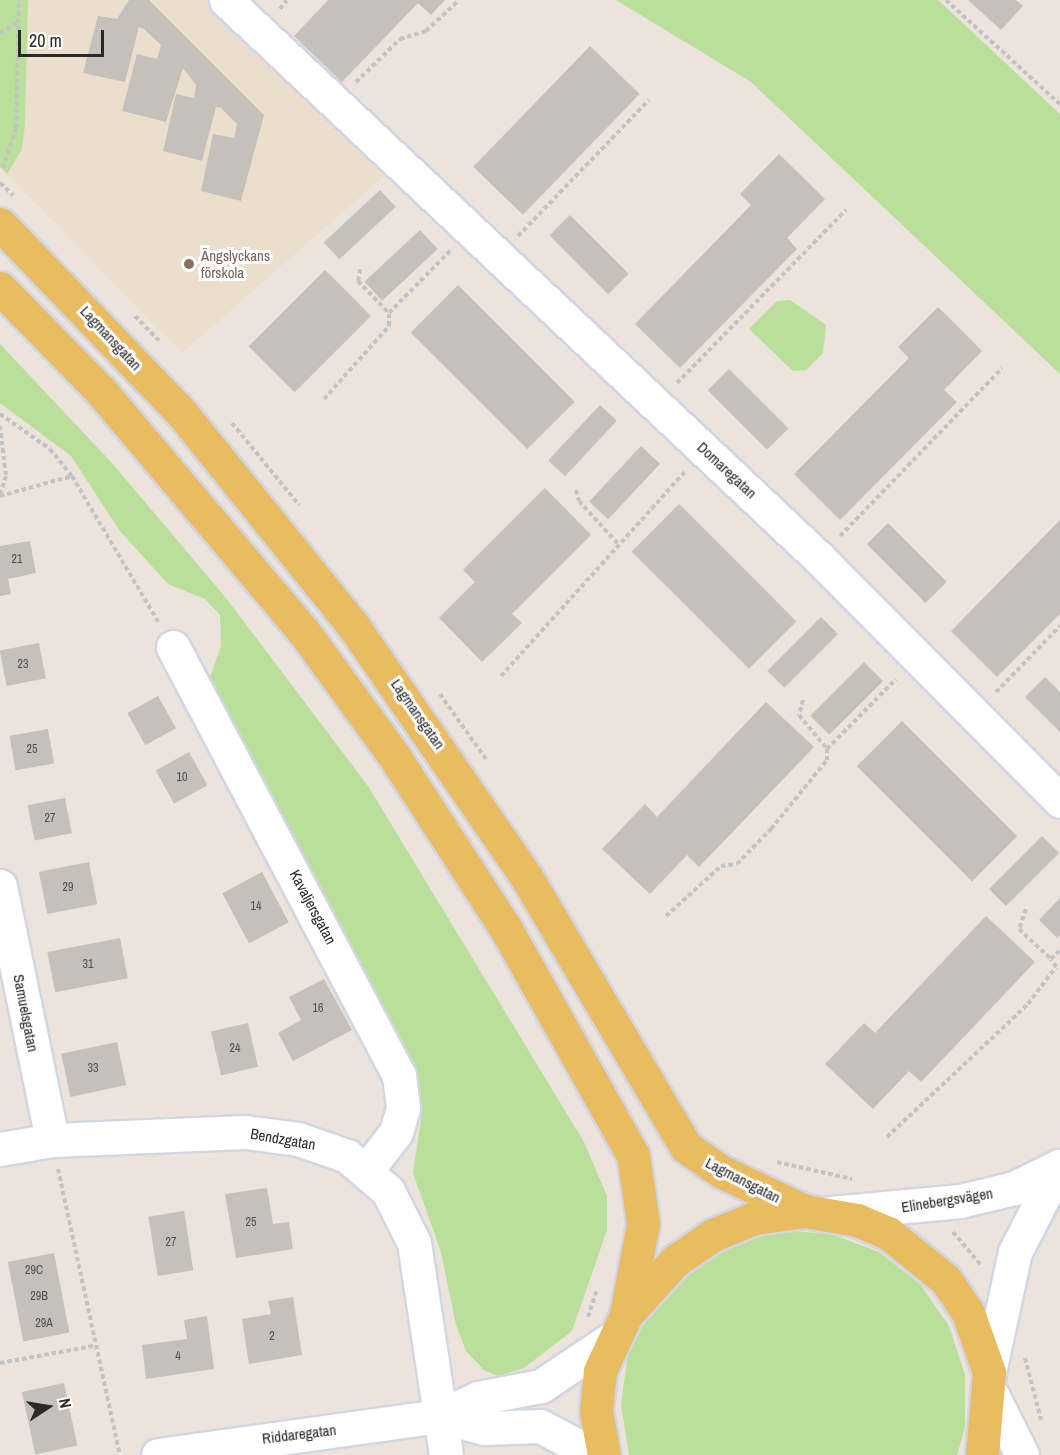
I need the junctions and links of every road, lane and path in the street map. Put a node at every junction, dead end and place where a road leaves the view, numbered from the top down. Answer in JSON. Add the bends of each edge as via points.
{"nodes":[{"id":1,"x":19,"y":0,"type":"edge"},
{"id":2,"x":226,"y":0,"type":"edge"},
{"id":3,"x":459,"y":0,"type":"edge"},
{"id":4,"x":946,"y":0,"type":"edge"},
{"id":5,"x":18,"y":22,"type":"junction"},
{"id":6,"x":0,"y":33,"type":"edge"},
{"id":7,"x":649,"y":100,"type":"dead end"},
{"id":8,"x":336,"y":102,"type":"junction"},
{"id":9,"x":1060,"y":104,"type":"edge"},
{"id":10,"x":3,"y":168,"type":"dead end"},
{"id":11,"x":846,"y":210,"type":"dead end"},
{"id":12,"x":0,"y":224,"type":"edge"},
{"id":13,"x":472,"y":229,"type":"junction"},
{"id":14,"x":500,"y":255,"type":"junction"},
{"id":15,"x":360,"y":269,"type":"dead end"},
{"id":16,"x":0,"y":288,"type":"edge"},
{"id":17,"x":389,"y":314,"type":"junction"},
{"id":18,"x":1002,"y":368,"type":"dead end"},
{"id":19,"x":324,"y":399,"type":"dead end"},
{"id":20,"x":657,"y":404,"type":"junction"},
{"id":21,"x":0,"y":414,"type":"edge"},
{"id":22,"x":0,"y":426,"type":"edge"},
{"id":23,"x":705,"y":450,"type":"junction"},
{"id":24,"x":72,"y":476,"type":"junction"},
{"id":25,"x":576,"y":490,"type":"dead end"},
{"id":26,"x":0,"y":495,"type":"edge"},
{"id":27,"x":619,"y":545,"type":"junction"},
{"id":28,"x":819,"y":558,"type":"junction"},
{"id":29,"x":1060,"y":626,"type":"edge"},
{"id":30,"x":173,"y":647,"type":"joint"},
{"id":31,"x":918,"y":657,"type":"junction"},
{"id":32,"x":501,"y":676,"type":"dead end"},
{"id":33,"x":803,"y":700,"type":"dead end"},
{"id":34,"x":974,"y":714,"type":"junction"},
{"id":35,"x":827,"y":749,"type":"junction"},
{"id":36,"x":1060,"y":801,"type":"edge"},
{"id":37,"x":0,"y":886,"type":"edge"},
{"id":38,"x":1026,"y":909,"type":"dead end"},
{"id":39,"x":666,"y":916,"type":"dead end"},
{"id":40,"x":1060,"y":950,"type":"edge"},
{"id":41,"x":1051,"y":959,"type":"junction"},
{"id":42,"x":887,"y":1137,"type":"dead end"},
{"id":43,"x":52,"y":1140,"type":"junction"},
{"id":44,"x":0,"y":1149,"type":"edge"},
{"id":45,"x":1059,"y":1165,"type":"edge"},
{"id":46,"x":367,"y":1170,"type":"junction"},
{"id":47,"x":817,"y":1212,"type":"junction"},
{"id":48,"x":600,"y":1280,"type":"dead end"},
{"id":49,"x":608,"y":1326,"type":"junction"},
{"id":50,"x":94,"y":1346,"type":"junction"},
{"id":51,"x":0,"y":1363,"type":"edge"},
{"id":52,"x":990,"y":1382,"type":"junction"},
{"id":53,"x":440,"y":1416,"type":"junction"},
{"id":54,"x":120,"y":1455,"type":"edge"},
{"id":55,"x":158,"y":1455,"type":"edge"},
{"id":56,"x":446,"y":1455,"type":"edge"},
{"id":57,"x":595,"y":1455,"type":"edge"},
{"id":58,"x":604,"y":1455,"type":"edge"},
{"id":59,"x":982,"y":1455,"type":"edge"},
{"id":60,"x":1022,"y":1455,"type":"edge"}],
"edges":[{"from":1,"to":5,"type":"path"},
{"from":2,"to":8,"type":"street","name":"Domaregatan"},
{"from":3,"to":8,"type":"path","via":[[426,31],[400,39]]},
{"from":4,"to":9,"type":"path"},
{"from":5,"to":6,"type":"path"},
{"from":5,"to":10,"type":"path","via":[[16,128]]},
{"from":7,"to":14,"type":"path"},
{"from":8,"to":13,"type":"street","name":"Domaregatan"},
{"from":11,"to":20,"type":"path"},
{"from":12,"to":47,"type":"main road","name":"Lagmansgatan","via":[[180,411],[354,627],[497,830],[686,1147],[722,1172]]},
{"from":13,"to":14,"type":"street","name":"Domaregatan"},
{"from":13,"to":17,"type":"path"},
{"from":14,"to":20,"type":"street","name":"Domaregatan"},
{"from":15,"to":17,"type":"path","via":[[358,281]]},
{"from":16,"to":49,"type":"main road","via":[[140,435],[304,633],[394,756],[506,928],[633,1155],[643,1222]]},
{"from":17,"to":19,"type":"path","via":[[389,326]]},
{"from":18,"to":28,"type":"path"},
{"from":20,"to":23,"type":"street","name":"Domaregatan"},
{"from":21,"to":24,"type":"path","via":[[50,449]]},
{"from":22,"to":26,"type":"path","via":[[6,476]]},
{"from":23,"to":27,"type":"path"},
{"from":23,"to":28,"type":"street","name":"Domaregatan"},
{"from":24,"to":26,"type":"path"},
{"from":24,"to":30,"type":"path"},
{"from":25,"to":27,"type":"path","via":[[579,501]]},
{"from":27,"to":32,"type":"path"},
{"from":28,"to":31,"type":"street","name":"Domaregatan"},
{"from":29,"to":34,"type":"path"},
{"from":30,"to":46,"type":"street","name":"Kavaljersgatan","via":[[399,1075],[403,1108],[396,1132]]},
{"from":31,"to":34,"type":"street","name":"Domaregatan"},
{"from":31,"to":35,"type":"path"},
{"from":33,"to":35,"type":"path","via":[[800,715]]},
{"from":34,"to":36,"type":"street","name":"Domaregatan"},
{"from":35,"to":39,"type":"path","via":[[827,760],[764,836],[737,864],[722,866]]},
{"from":37,"to":43,"type":"street","name":"Samuelsgatan"},
{"from":38,"to":41,"type":"path","via":[[1019,929]]},
{"from":40,"to":41,"type":"path"},
{"from":41,"to":42,"type":"path","via":[[1056,967],[1028,1004]]},
{"from":43,"to":44,"type":"street","name":"Bendzgatan"},
{"from":43,"to":46,"type":"street","name":"Bendzgatan","via":[[276,1134],[326,1147]]},
{"from":43,"to":50,"type":"path"},
{"from":45,"to":47,"type":"street","name":"Elinebergsvägen","via":[[1014,1188],[960,1201]]},
{"from":45,"to":52,"type":"street","name":"Elinebergsvägen","via":[[1015,1252]]},
{"from":46,"to":53,"type":"street","name":"Bendzgatan","via":[[387,1191],[414,1243]]},
{"from":47,"to":49,"type":"main road","via":[[754,1218],[712,1235],[675,1261]]},
{"from":47,"to":52,"type":"main road","name":"Lagmansgatan","via":[[888,1233],[916,1251],[968,1313]]},
{"from":48,"to":49,"type":"path"},
{"from":49,"to":53,"type":"street","name":"Riddaregatan","via":[[542,1386],[478,1398]]},
{"from":49,"to":58,"type":"main road","via":[[596,1411]]},
{"from":50,"to":51,"type":"path"},
{"from":50,"to":54,"type":"path"},
{"from":52,"to":59,"type":"main road"},
{"from":52,"to":60,"type":"street"},
{"from":53,"to":55,"type":"street","name":"Riddaregatan"},
{"from":53,"to":56,"type":"street","name":"Bendzgatan"},
{"from":53,"to":57,"type":"street","name":"Riddaregatan","via":[[484,1428],[540,1426]]}]}
